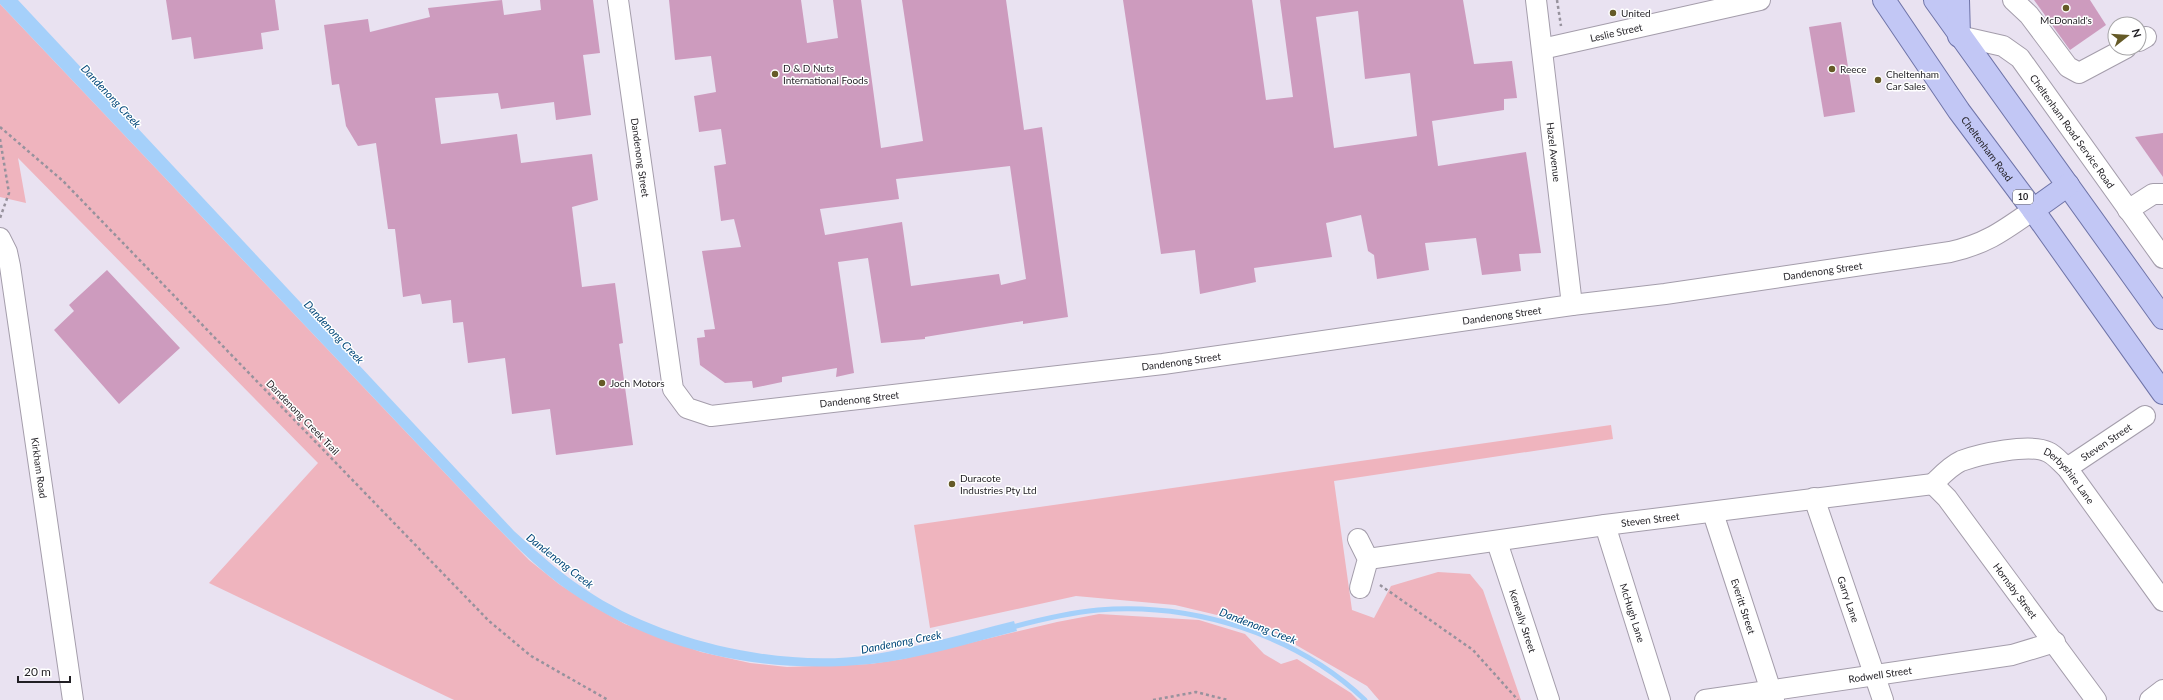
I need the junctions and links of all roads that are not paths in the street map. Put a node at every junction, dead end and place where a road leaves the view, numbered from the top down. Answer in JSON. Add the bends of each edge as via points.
{"nodes":[{"id":1,"x":618,"y":0,"type":"edge"},
{"id":2,"x":1536,"y":0,"type":"edge"},
{"id":3,"x":1760,"y":0,"type":"edge"},
{"id":4,"x":1884,"y":0,"type":"edge"},
{"id":5,"x":1935,"y":0,"type":"edge"},
{"id":6,"x":1958,"y":0,"type":"edge"},
{"id":7,"x":2013,"y":0,"type":"edge"},
{"id":8,"x":1959,"y":36,"type":"junction"},
{"id":9,"x":1542,"y":49,"type":"junction"},
{"id":10,"x":2111,"y":56,"type":"edge"},
{"id":11,"x":2068,"y":185,"type":"junction"},
{"id":12,"x":2163,"y":194,"type":"edge"},
{"id":13,"x":2033,"y":210,"type":"junction"},
{"id":14,"x":2128,"y":210,"type":"junction"},
{"id":15,"x":0,"y":238,"type":"edge"},
{"id":16,"x":2163,"y":258,"type":"edge"},
{"id":17,"x":1572,"y":305,"type":"junction"},
{"id":18,"x":2163,"y":318,"type":"edge"},
{"id":19,"x":2163,"y":394,"type":"edge"},
{"id":20,"x":2145,"y":416,"type":"dead end"},
{"id":21,"x":2067,"y":468,"type":"junction"},
{"id":22,"x":1933,"y":484,"type":"junction"},
{"id":23,"x":1814,"y":498,"type":"junction"},
{"id":24,"x":1713,"y":513,"type":"junction"},
{"id":25,"x":1605,"y":525,"type":"junction"},
{"id":26,"x":1358,"y":539,"type":"dead end"},
{"id":27,"x":1497,"y":542,"type":"junction"},
{"id":28,"x":2163,"y":601,"type":"edge"},
{"id":29,"x":2055,"y":642,"type":"junction"},
{"id":30,"x":1875,"y":676,"type":"junction"},
{"id":31,"x":2163,"y":690,"type":"edge"},
{"id":32,"x":1773,"y":695,"type":"edge"},
{"id":33,"x":73,"y":700,"type":"edge"},
{"id":34,"x":1549,"y":700,"type":"edge"},
{"id":35,"x":1660,"y":700,"type":"edge"},
{"id":36,"x":1705,"y":700,"type":"edge"},
{"id":37,"x":1883,"y":700,"type":"edge"},
{"id":38,"x":2096,"y":700,"type":"edge"},
{"id":39,"x":2150,"y":700,"type":"edge"}],
"edges":[{"from":1,"to":17,"type":"street","name":"Dandenong Street","via":[[673,389],[687,408],[711,416],[1162,364]]},
{"from":2,"to":9,"type":"street","name":"Hazel Avenue"},
{"from":3,"to":9,"type":"street","name":"Leslie Street"},
{"from":4,"to":13,"type":"main road","name":"Cheltenham Road","number":"10","via":[[1960,111]]},
{"from":5,"to":8,"type":"main road"},
{"from":6,"to":8,"type":"main road"},
{"from":7,"to":10,"type":"street","via":[[2029,15],[2068,67],[2079,73]]},
{"from":8,"to":11,"type":"main road"},
{"from":8,"to":14,"type":"street","name":"Cheltenham Road Service Road","via":[[2003,46],[2020,58]]},
{"from":9,"to":17,"type":"street","name":"Hazel Avenue"},
{"from":11,"to":13,"type":"main road","name":"Dandenong Street"},
{"from":11,"to":18,"type":"main road"},
{"from":12,"to":14,"type":"street","via":[[2153,194]]},
{"from":13,"to":17,"type":"street","name":"Dandenong Street","via":[[1988,240],[1950,252],[1665,294]]},
{"from":13,"to":19,"type":"main road","name":"Cheltenham Road","number":"10"},
{"from":14,"to":16,"type":"street","name":"Cheltenham Road Service Road"},
{"from":15,"to":33,"type":"street","name":"Kirkham Road","via":[[10,266]]},
{"from":20,"to":21,"type":"street","name":"Steven Street"},
{"from":21,"to":22,"type":"street","name":"Derbyshire Lane","via":[[2049,452],[2036,448],[2011,450],[1961,461],[1948,469]]},
{"from":21,"to":28,"type":"street","name":"Derbyshire Lane"},
{"from":22,"to":23,"type":"street","name":"Steven Street"},
{"from":22,"to":29,"type":"street","name":"Hornsby Street","via":[[1947,498]]},
{"from":23,"to":24,"type":"street","name":"Steven Street"},
{"from":23,"to":30,"type":"street","name":"Garry Lane"},
{"from":24,"to":25,"type":"street","name":"Steven Street"},
{"from":24,"to":32,"type":"street","name":"Everitt Street"},
{"from":25,"to":27,"type":"street","name":"Steven Street"},
{"from":25,"to":35,"type":"street","name":"McHugh Lane"},
{"from":26,"to":27,"type":"street","name":"Steven Street","via":[[1364,574]]},
{"from":27,"to":34,"type":"street","name":"Keneally Street"},
{"from":29,"to":30,"type":"street","name":"Rodwell Street","via":[[2012,655]]},
{"from":29,"to":38,"type":"street","name":"Hornsby Street"},
{"from":30,"to":32,"type":"street","name":"Rodwell Street"},
{"from":30,"to":37,"type":"street","name":"Garry Lane"},
{"from":31,"to":39,"type":"street"},
{"from":32,"to":36,"type":"street","name":"Rodwell Street"}]}
